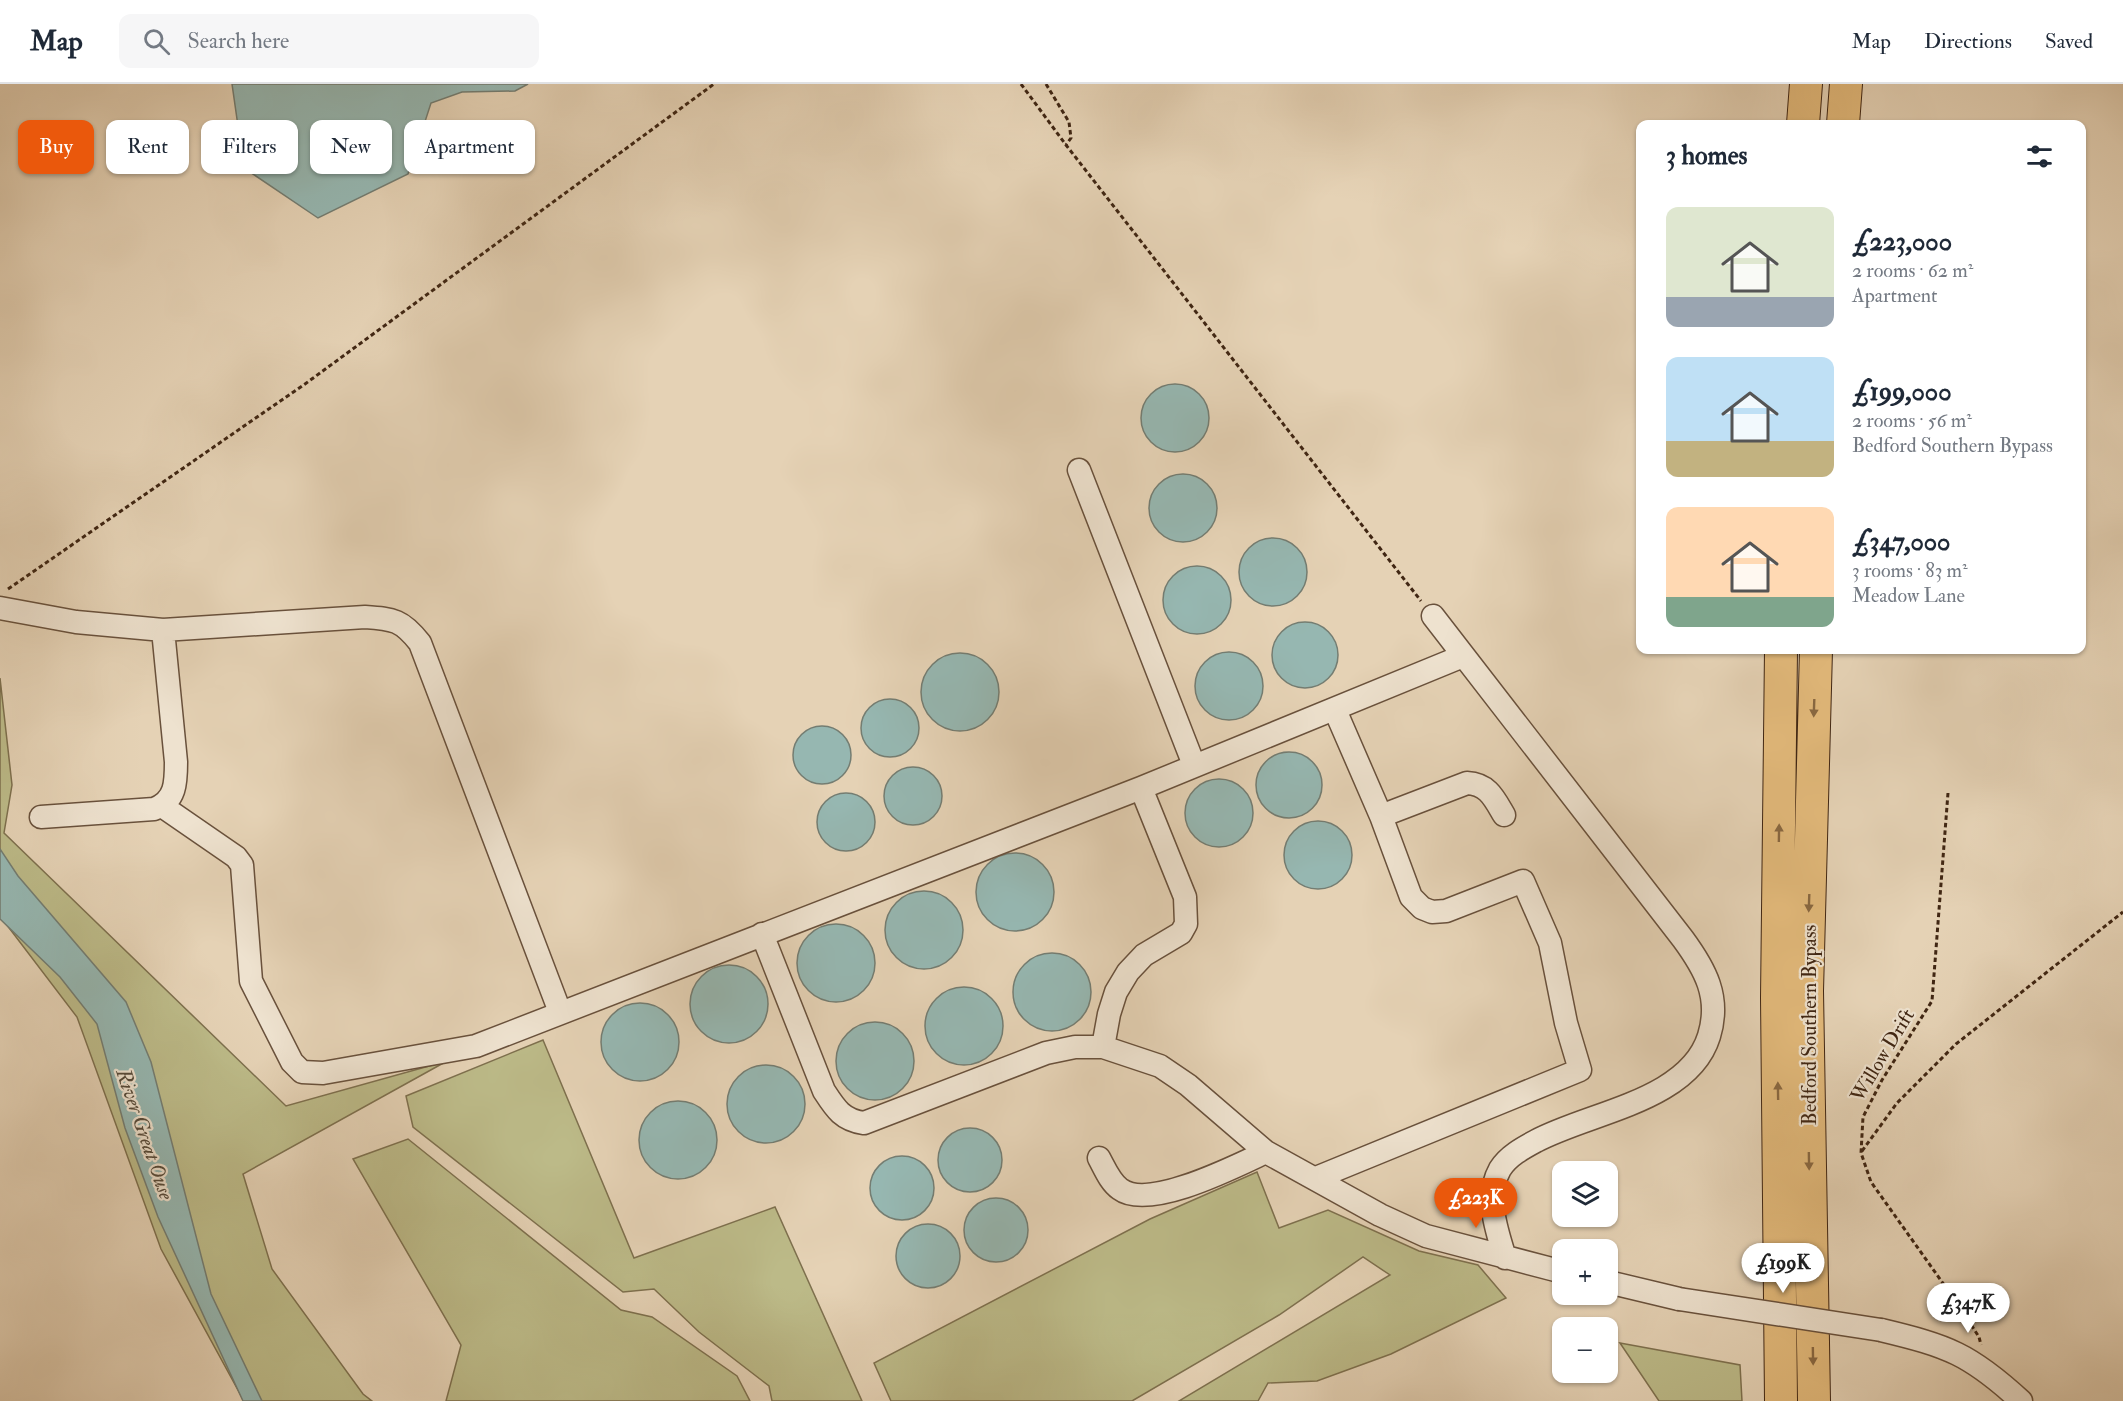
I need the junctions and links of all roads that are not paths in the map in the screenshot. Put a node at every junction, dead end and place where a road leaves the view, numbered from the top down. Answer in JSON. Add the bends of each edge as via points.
{"nodes":[{"id":1,"x":1806,"y":84,"type":"edge"},
{"id":2,"x":1846,"y":84,"type":"edge"},
{"id":3,"x":1803,"y":120,"type":"edge"},
{"id":4,"x":1843,"y":120,"type":"edge"},
{"id":5,"x":1079,"y":470,"type":"dead end"},
{"id":6,"x":0,"y":608,"type":"edge"},
{"id":7,"x":1433,"y":616,"type":"road end"},
{"id":8,"x":163,"y":630,"type":"junction"},
{"id":9,"x":1781,"y":654,"type":"edge"},
{"id":10,"x":1816,"y":654,"type":"edge"},
{"id":11,"x":1463,"y":656,"type":"junction"},
{"id":12,"x":1335,"y":710,"type":"junction"},
{"id":13,"x":1194,"y":765,"type":"junction"},
{"id":14,"x":1141,"y":788,"type":"junction"},
{"id":15,"x":162,"y":806,"type":"junction"},
{"id":16,"x":1504,"y":815,"type":"dead end"},
{"id":17,"x":1381,"y":816,"type":"junction"},
{"id":18,"x":41,"y":817,"type":"dead end"},
{"id":19,"x":762,"y":934,"type":"junction"},
{"id":20,"x":560,"y":1012,"type":"junction"},
{"id":21,"x":1103,"y":1047,"type":"junction"},
{"id":22,"x":1266,"y":1152,"type":"junction"},
{"id":23,"x":1099,"y":1158,"type":"dead end"},
{"id":24,"x":1316,"y":1178,"type":"junction"},
{"id":25,"x":1505,"y":1258,"type":"junction"},
{"id":26,"x":1552,"y":1269,"type":"edge"},
{"id":27,"x":1618,"y":1284,"type":"edge"},
{"id":28,"x":1782,"y":1401,"type":"edge"},
{"id":29,"x":1814,"y":1401,"type":"edge"},
{"id":30,"x":2021,"y":1401,"type":"edge"}],
"edges":[{"from":1,"to":3,"type":"highway"},
{"from":2,"to":4,"type":"highway"},
{"from":5,"to":13,"type":"street"},
{"from":6,"to":8,"type":"street","via":[[76,622]]},
{"from":7,"to":11,"type":"street"},
{"from":8,"to":15,"type":"street","via":[[176,783],[171,797]]},
{"from":8,"to":20,"type":"street","via":[[365,617],[389,618],[406,625],[420,643]]},
{"from":28,"to":9,"type":"highway","name":"Bedford Southern Bypass","one_way":true,"via":[[1777,998]]},
{"from":10,"to":29,"type":"highway","name":"Bedford Southern Bypass","one_way":true,"via":[[1807,990]]},
{"from":11,"to":12,"type":"street"},
{"from":11,"to":25,"type":"street","via":[[1683,939],[1704,969],[1713,998],[1713,1025],[1705,1050],[1690,1070],[1663,1089],[1545,1136],[1516,1152],[1500,1169],[1493,1194],[1494,1218]]},
{"from":12,"to":13,"type":"street"},
{"from":12,"to":17,"type":"street"},
{"from":13,"to":14,"type":"street"},
{"from":14,"to":19,"type":"street"},
{"from":14,"to":21,"type":"street","via":[[1185,897],[1186,924],[1181,933],[1144,955],[1128,972],[1116,992]]},
{"from":15,"to":18,"type":"street"},
{"from":15,"to":20,"type":"street","via":[[242,865],[251,981],[292,1062],[302,1072],[323,1073],[476,1046]]},
{"from":16,"to":17,"type":"street","via":[[1489,791],[1478,783],[1467,783]]},
{"from":17,"to":24,"type":"street","via":[[1412,897],[1422,908],[1446,911],[1523,881],[1550,943],[1580,1070]]},
{"from":19,"to":20,"type":"street"},
{"from":19,"to":21,"type":"street","via":[[824,1091],[836,1111],[850,1121],[864,1123],[1046,1053]]},
{"from":21,"to":22,"type":"street","via":[[1160,1066],[1188,1084]]},
{"from":22,"to":23,"type":"street","via":[[1195,1182],[1142,1196],[1118,1188]]},
{"from":22,"to":24,"type":"street"},
{"from":24,"to":25,"type":"street","via":[[1426,1236]]},
{"from":25,"to":26,"type":"street"},
{"from":27,"to":30,"type":"street","bridge":true,"via":[[1679,1299],[1881,1330],[1927,1341],[1988,1370]]}]}
